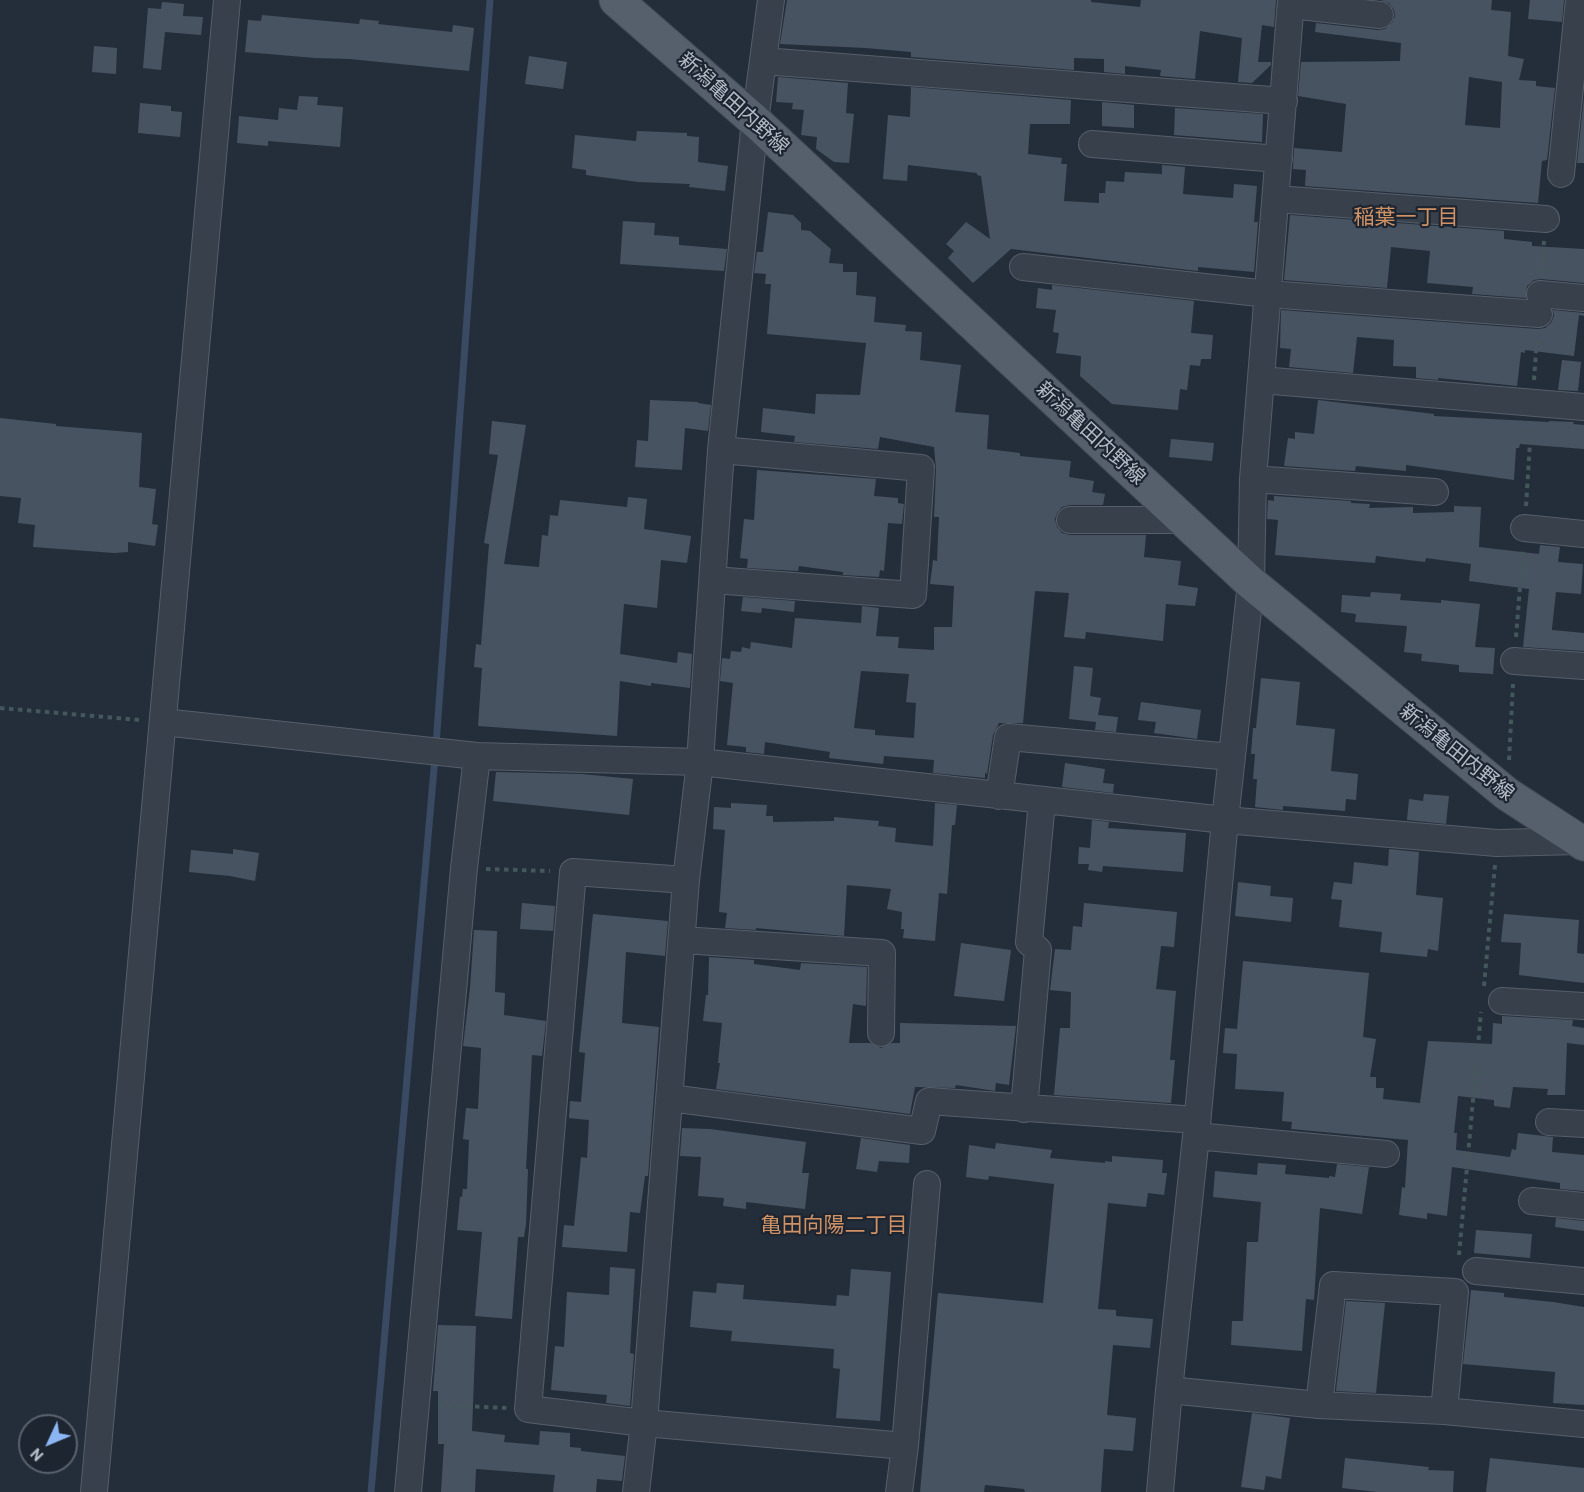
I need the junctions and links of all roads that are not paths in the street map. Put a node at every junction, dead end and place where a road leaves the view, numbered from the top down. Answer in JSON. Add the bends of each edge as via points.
{"nodes":[{"id":1,"x":227,"y":0,"type":"edge"},
{"id":2,"x":616,"y":0,"type":"edge"},
{"id":3,"x":771,"y":0,"type":"edge"},
{"id":4,"x":1579,"y":0,"type":"edge"},
{"id":5,"x":1291,"y":3,"type":"edge"},
{"id":6,"x":1380,"y":15,"type":"dead end"},
{"id":7,"x":763,"y":61,"type":"junction"},
{"id":8,"x":1284,"y":101,"type":"junction"},
{"id":9,"x":755,"y":120,"type":"junction"},
{"id":10,"x":1092,"y":144,"type":"dead end"},
{"id":11,"x":1279,"y":159,"type":"junction"},
{"id":12,"x":1565,"y":175,"type":"edge"},
{"id":13,"x":1276,"y":199,"type":"junction"},
{"id":14,"x":1546,"y":219,"type":"road end"},
{"id":15,"x":1023,"y":267,"type":"dead end"},
{"id":16,"x":1268,"y":294,"type":"junction"},
{"id":17,"x":1584,"y":298,"type":"edge"},
{"id":18,"x":1261,"y":380,"type":"junction"},
{"id":19,"x":1584,"y":407,"type":"edge"},
{"id":20,"x":721,"y":450,"type":"junction"},
{"id":21,"x":1253,"y":479,"type":"junction"},
{"id":22,"x":1435,"y":492,"type":"dead end"},
{"id":23,"x":1070,"y":520,"type":"dead end"},
{"id":24,"x":1184,"y":520,"type":"junction"},
{"id":25,"x":1524,"y":528,"type":"road end"},
{"id":26,"x":1584,"y":534,"type":"edge"},
{"id":27,"x":713,"y":580,"type":"junction"},
{"id":28,"x":1251,"y":583,"type":"junction"},
{"id":29,"x":1514,"y":661,"type":"road end"},
{"id":30,"x":1584,"y":666,"type":"edge"},
{"id":31,"x":163,"y":722,"type":"junction"},
{"id":32,"x":477,"y":756,"type":"junction"},
{"id":33,"x":1232,"y":758,"type":"junction"},
{"id":34,"x":700,"y":762,"type":"junction"},
{"id":35,"x":999,"y":796,"type":"junction"},
{"id":36,"x":1042,"y":801,"type":"junction"},
{"id":37,"x":1225,"y":820,"type":"junction"},
{"id":38,"x":1581,"y":843,"type":"edge"},
{"id":39,"x":687,"y":880,"type":"junction"},
{"id":40,"x":682,"y":940,"type":"junction"},
{"id":41,"x":1489,"y":1002,"type":"road end"},
{"id":42,"x":1584,"y":1006,"type":"edge"},
{"id":43,"x":881,"y":1033,"type":"dead end"},
{"id":44,"x":670,"y":1098,"type":"junction"},
{"id":45,"x":1024,"y":1109,"type":"junction"},
{"id":46,"x":1549,"y":1122,"type":"dead end"},
{"id":47,"x":1584,"y":1124,"type":"edge"},
{"id":48,"x":1196,"y":1128,"type":"junction"},
{"id":49,"x":1386,"y":1154,"type":"dead end"},
{"id":50,"x":927,"y":1184,"type":"dead end"},
{"id":51,"x":1532,"y":1201,"type":"dead end"},
{"id":52,"x":1584,"y":1206,"type":"edge"},
{"id":53,"x":1476,"y":1271,"type":"dead end"},
{"id":54,"x":1584,"y":1281,"type":"edge"},
{"id":55,"x":1169,"y":1390,"type":"junction"},
{"id":56,"x":1319,"y":1405,"type":"junction"},
{"id":57,"x":1444,"y":1411,"type":"junction"},
{"id":58,"x":644,"y":1423,"type":"junction"},
{"id":59,"x":1584,"y":1424,"type":"edge"},
{"id":60,"x":905,"y":1446,"type":"junction"},
{"id":61,"x":94,"y":1492,"type":"edge"},
{"id":62,"x":408,"y":1492,"type":"edge"},
{"id":63,"x":636,"y":1492,"type":"edge"},
{"id":64,"x":899,"y":1492,"type":"edge"},
{"id":65,"x":1160,"y":1492,"type":"edge"}],
"edges":[{"from":1,"to":31,"type":"street"},
{"from":2,"to":9,"type":"main road","name":"新潟亀田内野線"},
{"from":3,"to":7,"type":"street"},
{"from":4,"to":12,"type":"street"},
{"from":5,"to":6,"type":"street"},
{"from":5,"to":8,"type":"street"},
{"from":7,"to":8,"type":"street"},
{"from":7,"to":9,"type":"street"},
{"from":8,"to":11,"type":"street"},
{"from":9,"to":20,"type":"street"},
{"from":9,"to":24,"type":"main road","name":"新潟亀田内野線"},
{"from":10,"to":11,"type":"street"},
{"from":11,"to":13,"type":"street"},
{"from":13,"to":14,"type":"street"},
{"from":13,"to":16,"type":"street"},
{"from":15,"to":16,"type":"street"},
{"from":16,"to":17,"type":"street","via":[[1540,304]]},
{"from":16,"to":18,"type":"street"},
{"from":18,"to":19,"type":"street"},
{"from":18,"to":21,"type":"street"},
{"from":20,"to":27,"type":"street"},
{"from":20,"to":27,"type":"street","via":[[921,468],[913,595]]},
{"from":21,"to":22,"type":"street"},
{"from":21,"to":28,"type":"street"},
{"from":23,"to":24,"type":"street"},
{"from":24,"to":28,"type":"main road","name":"新潟亀田内野線"},
{"from":25,"to":26,"type":"street"},
{"from":27,"to":34,"type":"street"},
{"from":28,"to":33,"type":"street"},
{"from":28,"to":38,"type":"main road","name":"新潟亀田内野線","via":[[1507,794]]},
{"from":29,"to":30,"type":"street"},
{"from":31,"to":32,"type":"street"},
{"from":31,"to":61,"type":"street"},
{"from":32,"to":34,"type":"street"},
{"from":32,"to":62,"type":"street"},
{"from":33,"to":35,"type":"street","via":[[1008,737]]},
{"from":33,"to":37,"type":"street"},
{"from":34,"to":35,"type":"street"},
{"from":34,"to":39,"type":"street"},
{"from":35,"to":36,"type":"street"},
{"from":36,"to":37,"type":"street"},
{"from":36,"to":45,"type":"street","via":[[1029,942],[1038,950]]},
{"from":37,"to":38,"type":"street","via":[[1497,843]]},
{"from":37,"to":48,"type":"street"},
{"from":39,"to":40,"type":"street"},
{"from":39,"to":58,"type":"street","via":[[573,872],[528,1409]]},
{"from":40,"to":43,"type":"street","via":[[882,953]]},
{"from":40,"to":44,"type":"street"},
{"from":41,"to":42,"type":"street"},
{"from":44,"to":45,"type":"street","via":[[922,1131],[929,1101]]},
{"from":44,"to":58,"type":"street"},
{"from":45,"to":48,"type":"street"},
{"from":46,"to":47,"type":"street"},
{"from":48,"to":49,"type":"street"},
{"from":48,"to":55,"type":"street"},
{"from":50,"to":60,"type":"street"},
{"from":51,"to":52,"type":"street"},
{"from":53,"to":54,"type":"street"},
{"from":55,"to":56,"type":"street"},
{"from":55,"to":65,"type":"street"},
{"from":56,"to":57,"type":"street"},
{"from":56,"to":57,"type":"street","via":[[1333,1285],[1455,1292]]},
{"from":57,"to":59,"type":"street"},
{"from":58,"to":60,"type":"street"},
{"from":58,"to":63,"type":"street"},
{"from":60,"to":64,"type":"street"}]}
